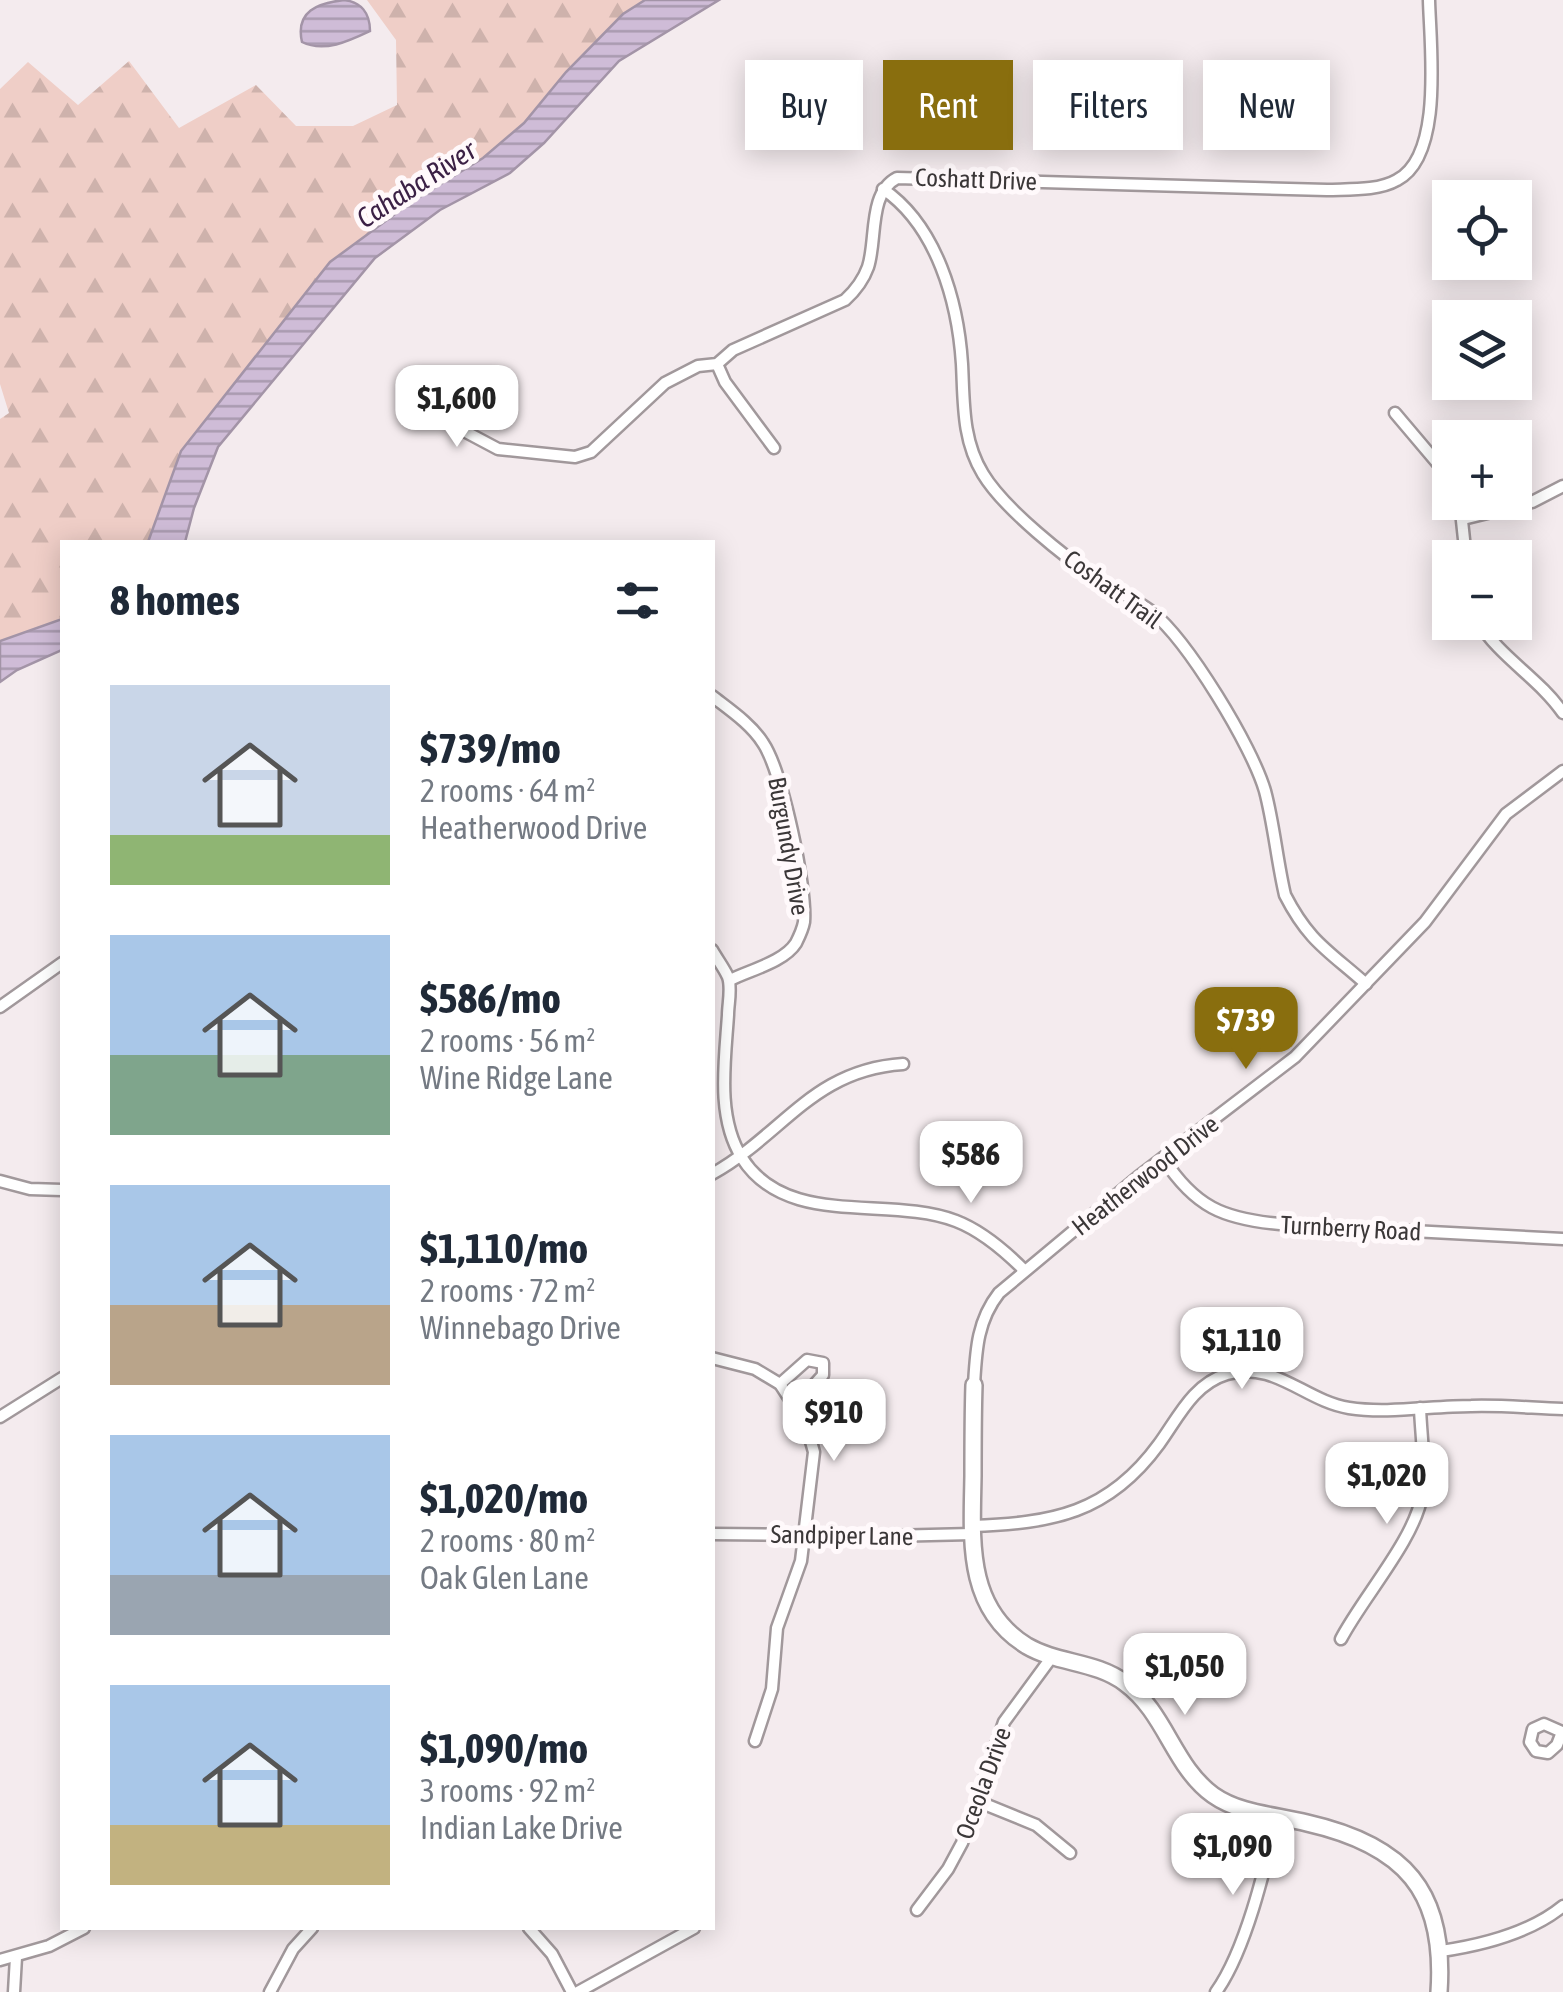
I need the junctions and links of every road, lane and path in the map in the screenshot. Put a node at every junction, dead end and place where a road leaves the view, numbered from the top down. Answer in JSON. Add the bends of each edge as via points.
{"nodes":[{"id":1,"x":1429,"y":0,"type":"edge"},
{"id":2,"x":884,"y":190,"type":"junction"},
{"id":3,"x":717,"y":364,"type":"junction"},
{"id":4,"x":1395,"y":413,"type":"dead end"},
{"id":5,"x":434,"y":416,"type":"dead end"},
{"id":6,"x":774,"y":448,"type":"dead end"},
{"id":7,"x":1432,"y":457,"type":"edge"},
{"id":8,"x":1563,"y":486,"type":"edge"},
{"id":9,"x":1532,"y":502,"type":"edge"},
{"id":10,"x":1492,"y":640,"type":"edge"},
{"id":11,"x":715,"y":699,"type":"edge"},
{"id":12,"x":1563,"y":714,"type":"edge"},
{"id":13,"x":1563,"y":772,"type":"edge"},
{"id":14,"x":715,"y":955,"type":"edge"},
{"id":15,"x":60,"y":965,"type":"edge"},
{"id":16,"x":730,"y":980,"type":"junction"},
{"id":17,"x":1366,"y":984,"type":"junction"},
{"id":18,"x":0,"y":1008,"type":"edge"},
{"id":19,"x":903,"y":1064,"type":"dead end"},
{"id":20,"x":742,"y":1158,"type":"junction"},
{"id":21,"x":1163,"y":1158,"type":"junction"},
{"id":22,"x":715,"y":1172,"type":"edge"},
{"id":23,"x":0,"y":1181,"type":"edge"},
{"id":24,"x":60,"y":1190,"type":"edge"},
{"id":25,"x":1563,"y":1240,"type":"edge"},
{"id":26,"x":1024,"y":1270,"type":"junction"},
{"id":27,"x":715,"y":1359,"type":"edge"},
{"id":28,"x":60,"y":1379,"type":"edge"},
{"id":29,"x":780,"y":1384,"type":"junction"},
{"id":30,"x":974,"y":1385,"type":"joint"},
{"id":31,"x":796,"y":1406,"type":"junction"},
{"id":32,"x":1420,"y":1408,"type":"junction"},
{"id":33,"x":1563,"y":1409,"type":"edge"},
{"id":34,"x":0,"y":1417,"type":"edge"},
{"id":35,"x":972,"y":1530,"type":"junction"},
{"id":36,"x":715,"y":1534,"type":"edge"},
{"id":37,"x":805,"y":1535,"type":"junction"},
{"id":38,"x":1342,"y":1639,"type":"dead end"},
{"id":39,"x":1051,"y":1658,"type":"junction"},
{"id":40,"x":754,"y":1741,"type":"dead end"},
{"id":41,"x":977,"y":1801,"type":"junction"},
{"id":42,"x":1277,"y":1818,"type":"junction"},
{"id":43,"x":1070,"y":1853,"type":"dead end"},
{"id":44,"x":1563,"y":1906,"type":"edge"},
{"id":45,"x":917,"y":1910,"type":"dead end"},
{"id":46,"x":80,"y":1930,"type":"edge"},
{"id":47,"x":310,"y":1930,"type":"edge"},
{"id":48,"x":531,"y":1930,"type":"edge"},
{"id":49,"x":690,"y":1930,"type":"edge"},
{"id":50,"x":1441,"y":1951,"type":"junction"},
{"id":51,"x":16,"y":1956,"type":"junction"},
{"id":52,"x":0,"y":1960,"type":"edge"},
{"id":53,"x":14,"y":1992,"type":"edge"},
{"id":54,"x":270,"y":1992,"type":"edge"},
{"id":55,"x":575,"y":1992,"type":"edge"},
{"id":56,"x":1216,"y":1992,"type":"edge"},
{"id":57,"x":1440,"y":1992,"type":"edge"}],
"edges":[{"from":1,"to":2,"type":"street","name":"Coshatt Drive","via":[[1427,135],[1411,170],[1396,181],[1327,190],[906,177]]},
{"from":2,"to":3,"type":"street","name":"Coshatt Drive","via":[[859,287]]},
{"from":2,"to":17,"type":"street","name":"Coshatt Trail","via":[[911,214],[941,268],[960,343],[965,431],[981,471],[1058,549],[1150,610],[1176,636],[1259,774],[1294,912],[1327,954]]},
{"from":3,"to":5,"type":"street","name":"Coshatt Drive","via":[[665,383],[592,452],[575,457],[498,449]]},
{"from":3,"to":6,"type":"street"},
{"from":4,"to":7,"type":"street"},
{"from":8,"to":9,"type":"street"},
{"from":10,"to":12,"type":"street"},
{"from":11,"to":16,"type":"street","name":"Burgundy Drive","via":[[766,747],[781,782],[803,898],[804,925],[794,946]]},
{"from":13,"to":17,"type":"street","name":"Heatherwood Drive","via":[[1506,814],[1425,922]]},
{"from":14,"to":16,"type":"street"},
{"from":15,"to":18,"type":"street"},
{"from":16,"to":20,"type":"street","via":[[725,1112]]},
{"from":17,"to":21,"type":"street","name":"Heatherwood Drive","via":[[1285,1066]]},
{"from":19,"to":20,"type":"street","via":[[863,1070],[822,1088]]},
{"from":20,"to":22,"type":"street"},
{"from":20,"to":26,"type":"street","via":[[765,1183],[807,1203],[891,1208],[957,1221]]},
{"from":21,"to":25,"type":"street","name":"Turnberry Road","via":[[1202,1202],[1234,1218]]},
{"from":21,"to":26,"type":"street","name":"Heatherwood Drive"},
{"from":23,"to":24,"type":"street"},
{"from":26,"to":30,"type":"street","name":"Heatherwood Drive","via":[[988,1310]]},
{"from":27,"to":29,"type":"street"},
{"from":28,"to":34,"type":"street"},
{"from":29,"to":31,"type":"street"},
{"from":29,"to":31,"type":"street","via":[[807,1360],[823,1363],[823,1375]]},
{"from":30,"to":35,"type":"street"},
{"from":31,"to":37,"type":"street","via":[[814,1452]]},
{"from":32,"to":33,"type":"street","name":"Sandpiper Lane"},
{"from":32,"to":35,"type":"street","name":"Sandpiper Lane","via":[[1348,1408],[1272,1374],[1230,1373],[1198,1390],[1146,1461],[1108,1494],[1046,1521]]},
{"from":32,"to":38,"type":"street","via":[[1419,1507]]},
{"from":35,"to":37,"type":"street","name":"Sandpiper Lane"},
{"from":35,"to":39,"type":"street","via":[[975,1573],[988,1607],[1008,1632]]},
{"from":36,"to":37,"type":"street","name":"Sandpiper Lane"},
{"from":37,"to":40,"type":"street","via":[[799,1573],[776,1628],[774,1679]]},
{"from":39,"to":41,"type":"street","name":"Oceola Drive","via":[[1004,1722]]},
{"from":39,"to":42,"type":"street","via":[[1130,1686],[1209,1792]]},
{"from":41,"to":43,"type":"street","via":[[1036,1825]]},
{"from":41,"to":45,"type":"street","name":"Oceola Drive","via":[[955,1856]]},
{"from":42,"to":50,"type":"street","via":[[1339,1830],[1394,1860],[1424,1894]]},
{"from":42,"to":56,"type":"street","via":[[1240,1945]]},
{"from":44,"to":50,"type":"street","via":[[1517,1932]]},
{"from":46,"to":51,"type":"street"},
{"from":47,"to":54,"type":"street"},
{"from":48,"to":55,"type":"street"},
{"from":49,"to":55,"type":"street"},
{"from":50,"to":57,"type":"street"},
{"from":51,"to":52,"type":"street"},
{"from":51,"to":53,"type":"street"}]}
